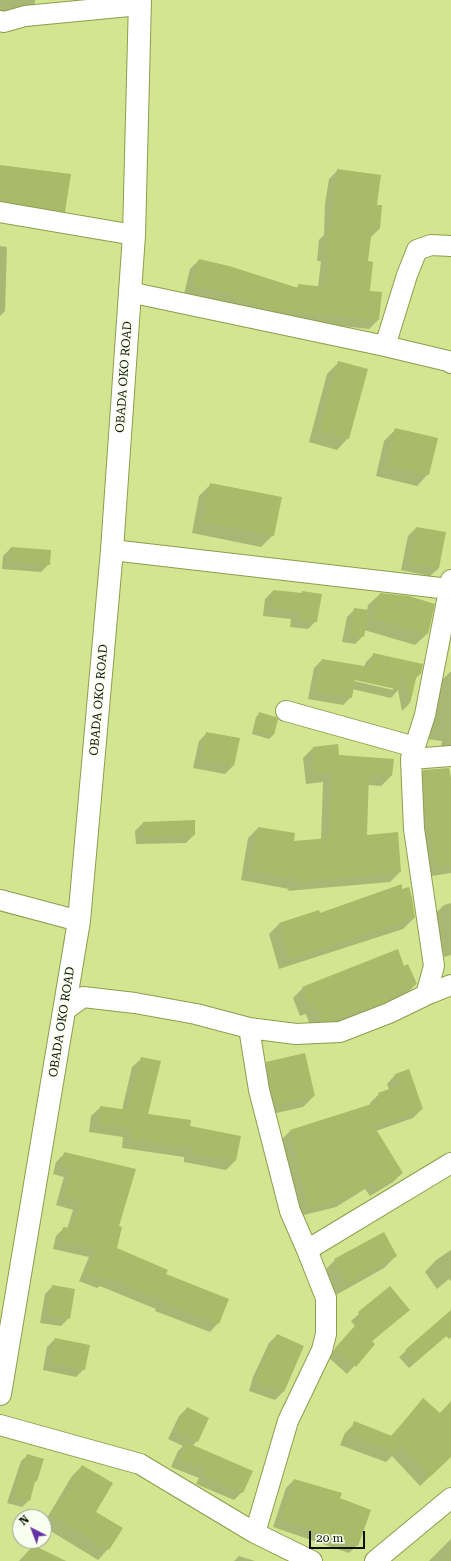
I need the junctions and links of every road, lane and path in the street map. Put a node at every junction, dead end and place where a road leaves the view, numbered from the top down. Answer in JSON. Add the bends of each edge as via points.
{"nodes":[{"id":1,"x":140,"y":3,"type":"edge"},
{"id":2,"x":0,"y":21,"type":"edge"},
{"id":3,"x":0,"y":212,"type":"edge"},
{"id":4,"x":134,"y":235,"type":"junction"},
{"id":5,"x":451,"y":246,"type":"edge"},
{"id":6,"x":129,"y":292,"type":"junction"},
{"id":7,"x":385,"y":346,"type":"junction"},
{"id":8,"x":451,"y":363,"type":"edge"},
{"id":9,"x":112,"y":550,"type":"junction"},
{"id":10,"x":450,"y":585,"type":"edge"},
{"id":11,"x":286,"y":711,"type":"dead end"},
{"id":12,"x":413,"y":753,"type":"junction"},
{"id":13,"x":451,"y":756,"type":"edge"},
{"id":14,"x":0,"y":900,"type":"edge"},
{"id":15,"x":79,"y":921,"type":"junction"},
{"id":16,"x":451,"y":985,"type":"edge"},
{"id":17,"x":426,"y":994,"type":"junction"},
{"id":18,"x":64,"y":1012,"type":"junction"},
{"id":19,"x":249,"y":1028,"type":"junction"},
{"id":20,"x":451,"y":1163,"type":"edge"},
{"id":21,"x":307,"y":1250,"type":"junction"},
{"id":22,"x":0,"y":1394,"type":"edge"},
{"id":23,"x":0,"y":1425,"type":"edge"},
{"id":24,"x":451,"y":1498,"type":"edge"},
{"id":25,"x":254,"y":1533,"type":"junction"},
{"id":26,"x":312,"y":1561,"type":"edge"},
{"id":27,"x":376,"y":1561,"type":"edge"}],
"edges":[{"from":1,"to":2,"type":"street"},
{"from":1,"to":4,"type":"main road","name":"OBADA OKO ROAD"},
{"from":3,"to":4,"type":"street"},
{"from":4,"to":6,"type":"main road","name":"OBADA OKO ROAD"},
{"from":5,"to":7,"type":"street","via":[[431,246],[417,250]]},
{"from":6,"to":7,"type":"street"},
{"from":6,"to":9,"type":"main road","name":"OBADA OKO ROAD"},
{"from":7,"to":8,"type":"street"},
{"from":9,"to":10,"type":"street"},
{"from":9,"to":15,"type":"main road","name":"OBADA OKO ROAD"},
{"from":10,"to":12,"type":"street","via":[[425,715]]},
{"from":11,"to":12,"type":"street"},
{"from":12,"to":13,"type":"street"},
{"from":12,"to":17,"type":"street","via":[[414,829],[434,966]]},
{"from":14,"to":15,"type":"street"},
{"from":15,"to":18,"type":"main road","name":"OBADA OKO ROAD"},
{"from":16,"to":17,"type":"street"},
{"from":17,"to":19,"type":"street","via":[[389,1013],[340,1032],[296,1034]]},
{"from":18,"to":19,"type":"street","via":[[83,997],[196,1014]]},
{"from":18,"to":22,"type":"main road","name":"OBADA OKO ROAD"},
{"from":19,"to":21,"type":"street","via":[[259,1090],[290,1210]]},
{"from":20,"to":21,"type":"street"},
{"from":21,"to":25,"type":"street","via":[[326,1298],[326,1334],[322,1350],[288,1421]]},
{"from":23,"to":25,"type":"street","via":[[140,1464]]},
{"from":24,"to":27,"type":"street"},
{"from":25,"to":26,"type":"street"}]}
